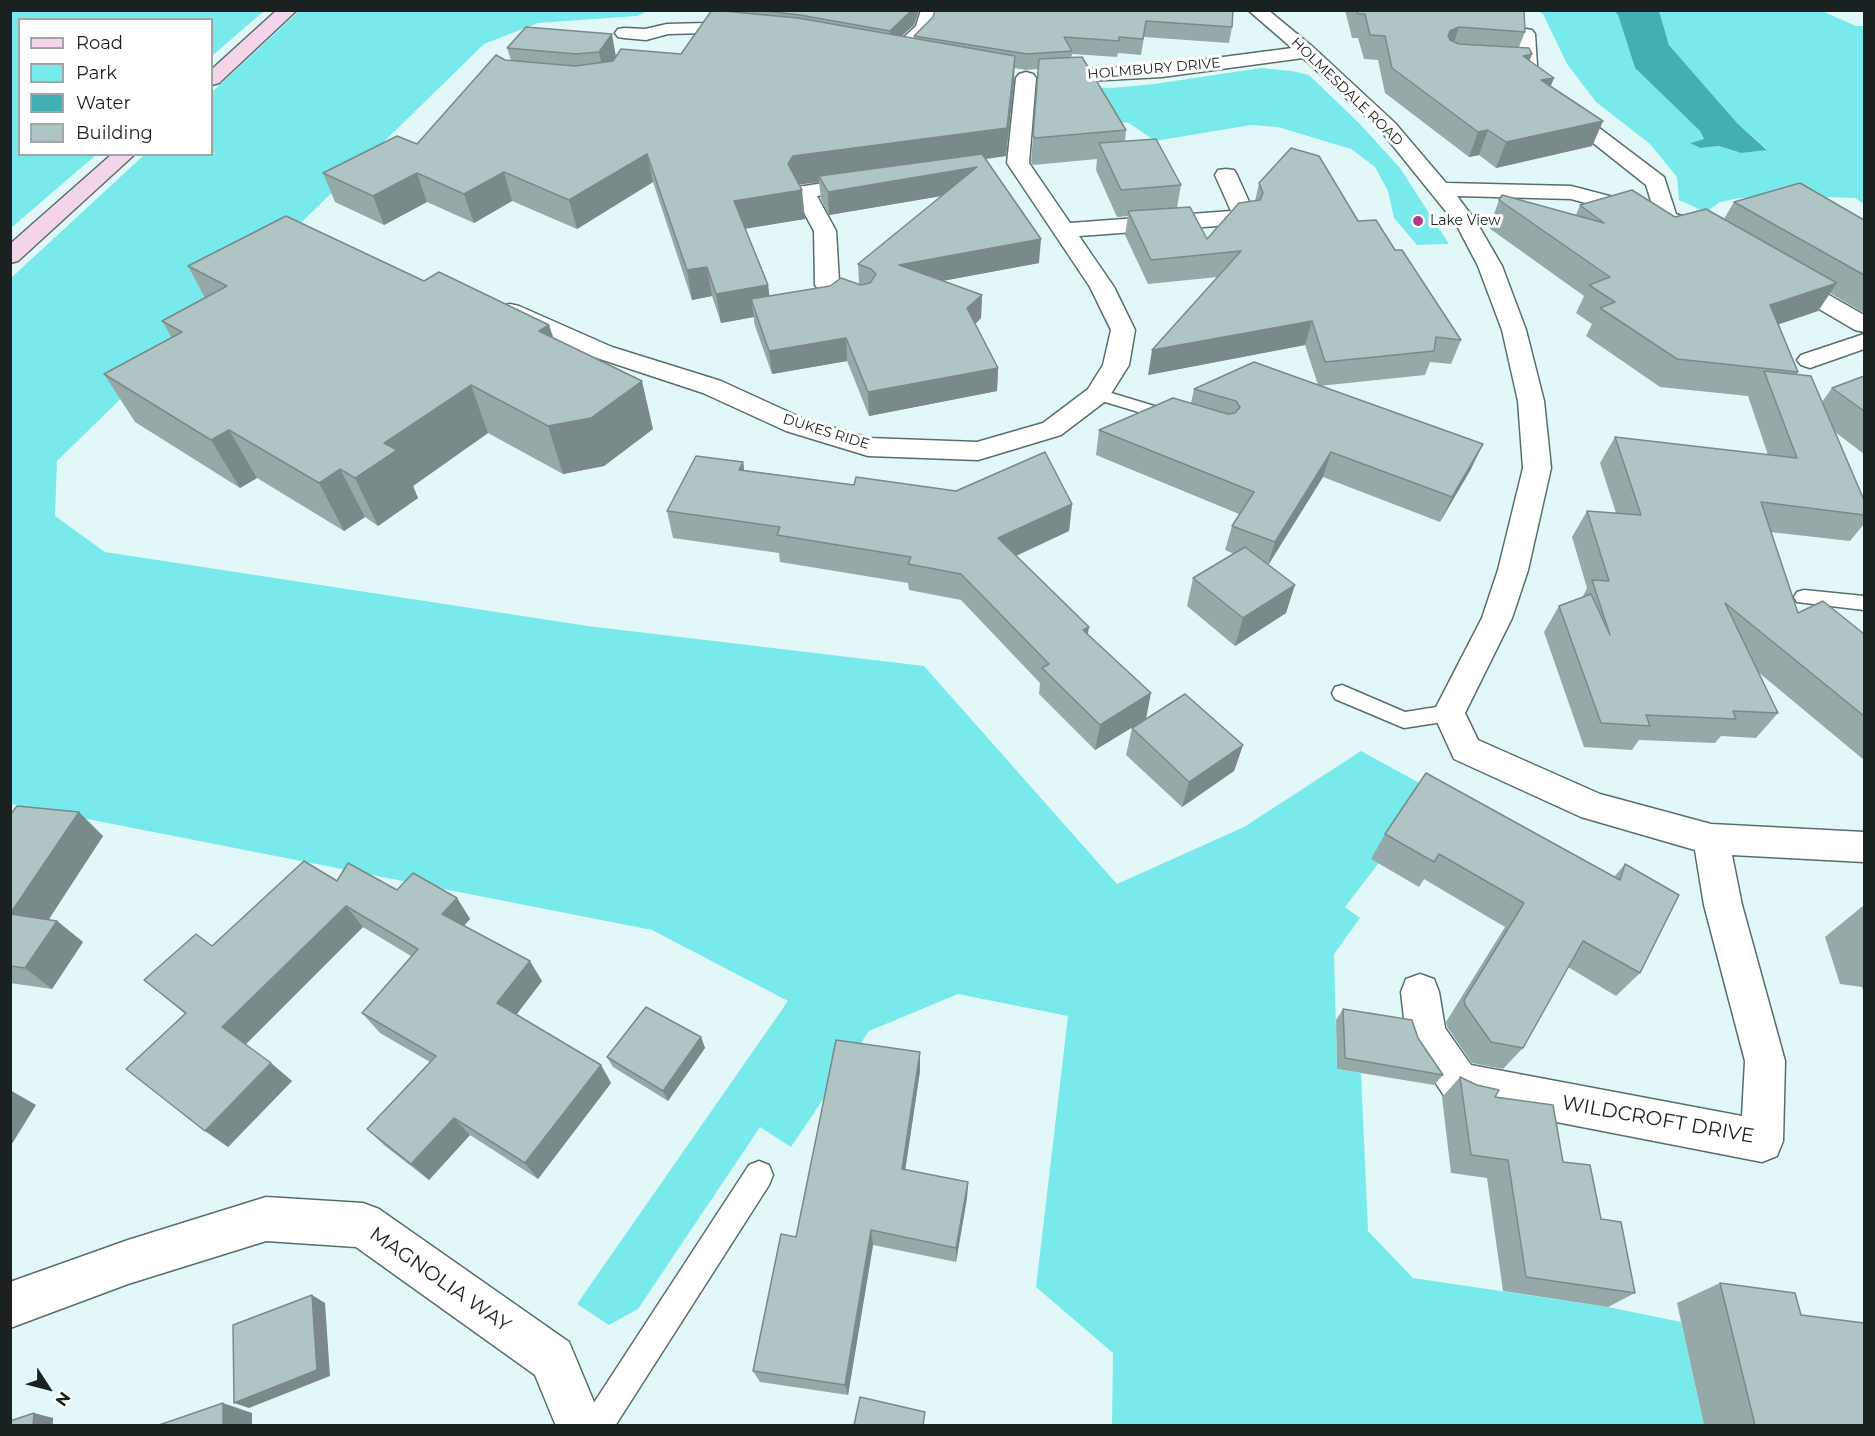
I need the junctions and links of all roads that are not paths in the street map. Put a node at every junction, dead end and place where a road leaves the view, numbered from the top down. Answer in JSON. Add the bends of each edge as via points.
{"nodes":[{"id":1,"x":288,"y":10,"type":"edge"},
{"id":2,"x":930,"y":10,"type":"edge"},
{"id":3,"x":1257,"y":10,"type":"edge"},
{"id":4,"x":766,"y":34,"type":"edge"},
{"id":5,"x":1526,"y":34,"type":"edge"},
{"id":6,"x":634,"y":39,"type":"dead end"},
{"id":7,"x":875,"y":51,"type":"edge"},
{"id":8,"x":1306,"y":51,"type":"junction"},
{"id":9,"x":896,"y":55,"type":"junction"},
{"id":10,"x":918,"y":60,"type":"edge"},
{"id":11,"x":1506,"y":63,"type":"edge"},
{"id":12,"x":213,"y":77,"type":"edge"},
{"id":13,"x":1016,"y":77,"type":"joint"},
{"id":14,"x":1538,"y":78,"type":"junction"},
{"id":15,"x":123,"y":156,"type":"edge"},
{"id":16,"x":1226,"y":175,"type":"dead end"},
{"id":17,"x":887,"y":180,"type":"edge"},
{"id":18,"x":1440,"y":189,"type":"junction"},
{"id":19,"x":1666,"y":218,"type":"junction"},
{"id":20,"x":1066,"y":230,"type":"junction"},
{"id":21,"x":1714,"y":238,"type":"edge"},
{"id":22,"x":10,"y":256,"type":"edge"},
{"id":23,"x":1764,"y":267,"type":"edge"},
{"id":24,"x":863,"y":299,"type":"edge"},
{"id":25,"x":490,"y":302,"type":"edge"},
{"id":26,"x":1864,"y":325,"type":"edge"},
{"id":27,"x":1864,"y":340,"type":"edge"},
{"id":28,"x":1810,"y":360,"type":"dead end"},
{"id":29,"x":1098,"y":394,"type":"junction"},
{"id":30,"x":1189,"y":422,"type":"edge"},
{"id":31,"x":1804,"y":597,"type":"dead end"},
{"id":32,"x":1864,"y":603,"type":"edge"},
{"id":33,"x":1342,"y":693,"type":"dead end"},
{"id":34,"x":1449,"y":713,"type":"junction"},
{"id":35,"x":1711,"y":839,"type":"junction"},
{"id":36,"x":1864,"y":847,"type":"edge"},
{"id":37,"x":1420,"y":992,"type":"dead end"},
{"id":38,"x":759,"y":1175,"type":"dead end"},
{"id":39,"x":10,"y":1305,"type":"edge"},
{"id":40,"x":580,"y":1425,"type":"edge"},
{"id":41,"x":597,"y":1425,"type":"edge"}],
"edges":[{"from":1,"to":12,"type":"street"},
{"from":2,"to":9,"type":"street","via":[[925,28]]},
{"from":3,"to":8,"type":"street","name":"HOLMESDALE ROAD"},
{"from":4,"to":6,"type":"street","via":[[667,29]]},
{"from":5,"to":14,"type":"street"},
{"from":7,"to":9,"type":"street"},
{"from":8,"to":13,"type":"street","name":"HOLMBURY DRIVE","via":[[1162,71]]},
{"from":8,"to":18,"type":"street","name":"HOLMESDALE ROAD","via":[[1388,127]]},
{"from":9,"to":10,"type":"street"},
{"from":11,"to":14,"type":"street"},
{"from":13,"to":20,"type":"street","name":"DUKES RIDE","via":[[1006,164]]},
{"from":14,"to":19,"type":"street","via":[[1575,119],[1656,182]]},
{"from":15,"to":22,"type":"street"},
{"from":16,"to":20,"type":"street","via":[[1245,217]]},
{"from":17,"to":24,"type":"street","via":[[804,192],[825,231],[827,285]]},
{"from":18,"to":19,"type":"street","via":[[1570,194]]},
{"from":18,"to":34,"type":"street","name":"HOLMESDALE ROAD","via":[[1466,223],[1490,266],[1514,330],[1531,401],[1537,468],[1513,570],[1497,618]]},
{"from":19,"to":21,"type":"street","via":[[1694,226]]},
{"from":20,"to":29,"type":"street","name":"DUKES RIDE","via":[[1102,287],[1123,330],[1116,365]]},
{"from":23,"to":26,"type":"street"},
{"from":25,"to":29,"type":"street","name":"DUKES RIDE","via":[[603,352],[712,387],[795,426],[868,447],[978,451],[1052,429]]},
{"from":27,"to":28,"type":"street"},
{"from":29,"to":30,"type":"lane"},
{"from":31,"to":32,"type":"lane"},
{"from":33,"to":34,"type":"lane","via":[[1404,720]]},
{"from":34,"to":35,"type":"street","via":[[1466,749],[1593,807]]},
{"from":35,"to":36,"type":"street"},
{"from":35,"to":37,"type":"street","name":"WILDCROFT DRIVE","via":[[1723,905],[1766,1061],[1762,1141],[1459,1083],[1426,1035]]},
{"from":38,"to":41,"type":"lane"},
{"from":39,"to":40,"type":"street","name":"MAGNOLIA WAY","via":[[128,1262],[266,1219],[363,1225],[552,1359]]}]}
